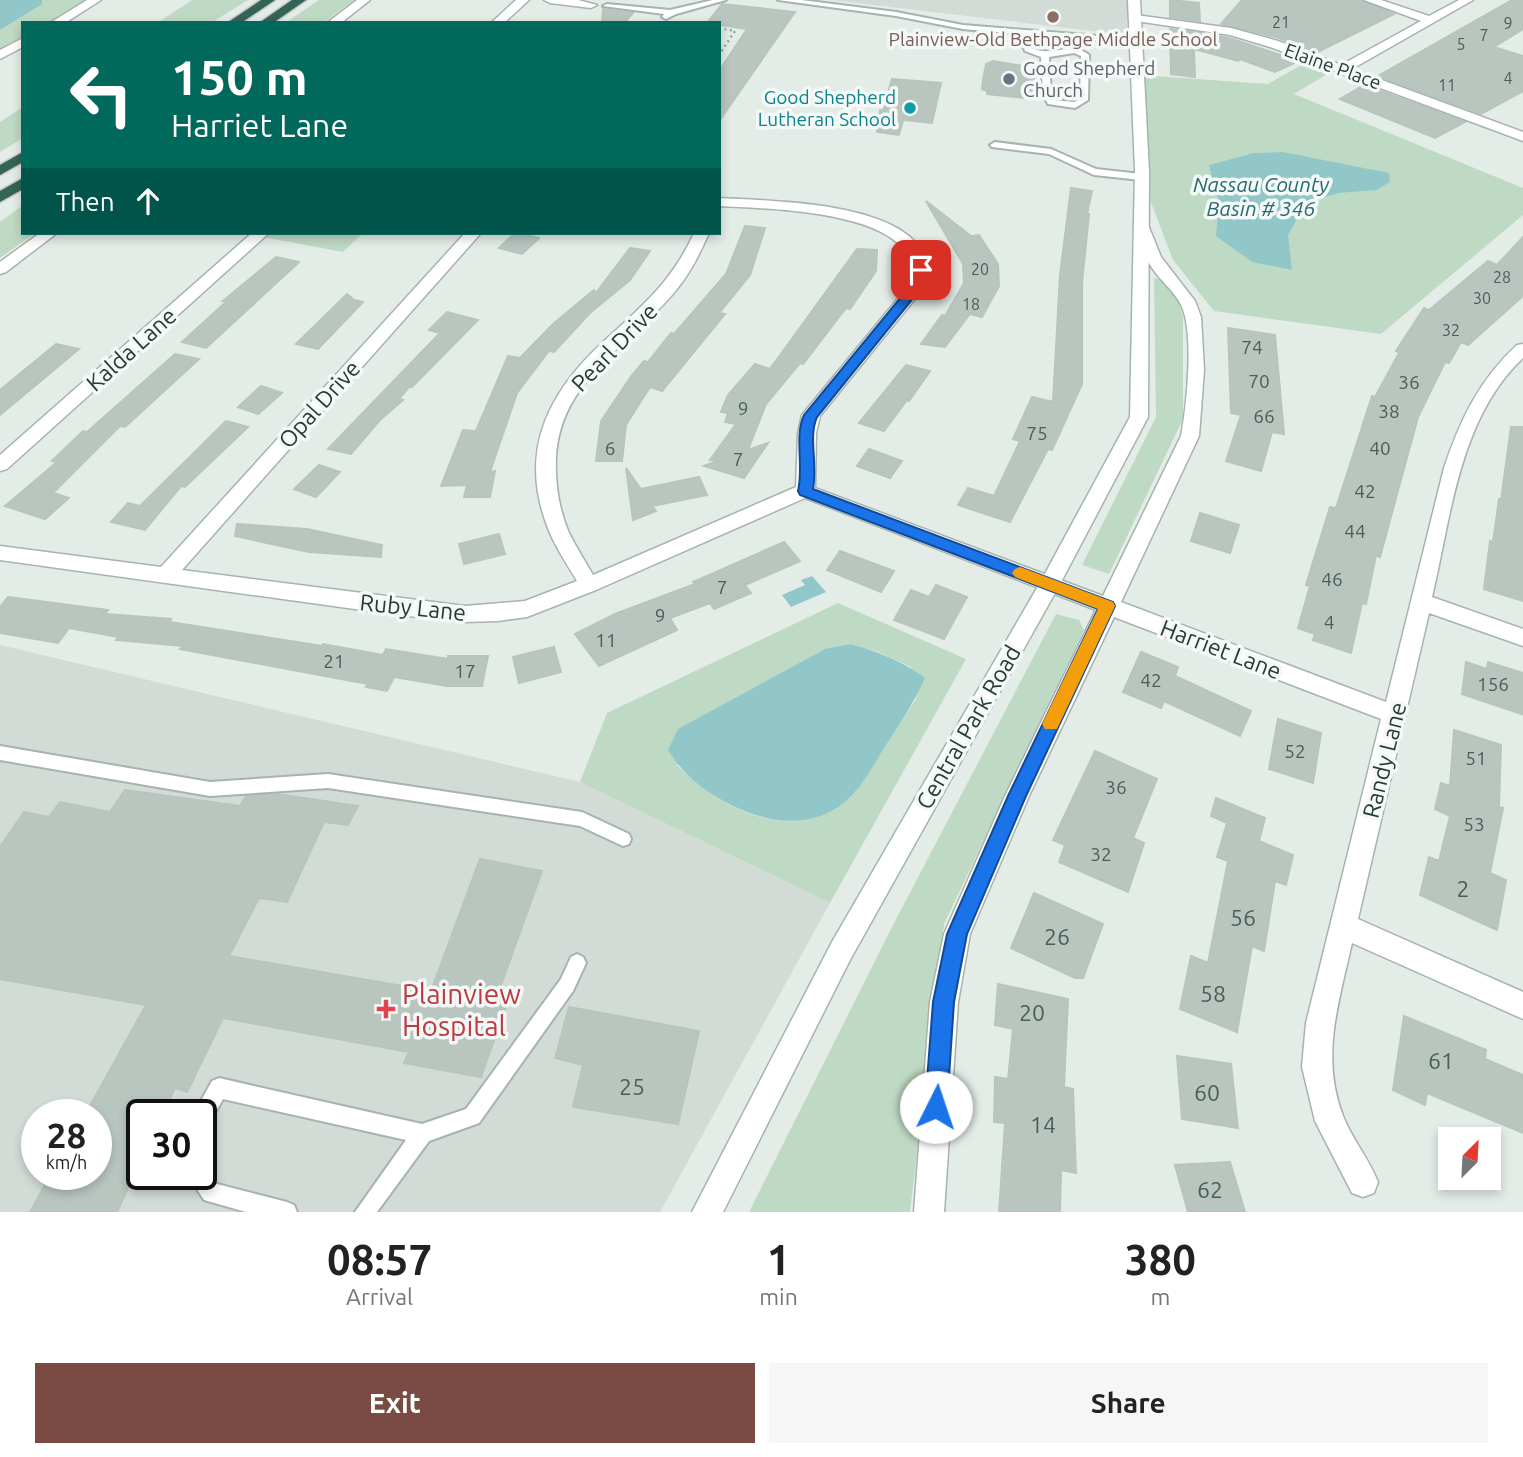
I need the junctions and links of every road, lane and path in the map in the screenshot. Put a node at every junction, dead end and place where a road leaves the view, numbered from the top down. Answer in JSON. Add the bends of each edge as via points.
{"nodes":[{"id":1,"x":95,"y":0,"type":"edge"},
{"id":2,"x":269,"y":0,"type":"edge"},
{"id":3,"x":300,"y":0,"type":"edge"},
{"id":4,"x":364,"y":0,"type":"edge"},
{"id":5,"x":523,"y":0,"type":"edge"},
{"id":6,"x":550,"y":0,"type":"edge"},
{"id":7,"x":722,"y":0,"type":"edge"},
{"id":8,"x":782,"y":0,"type":"edge"},
{"id":9,"x":1370,"y":0,"type":"edge"},
{"id":10,"x":1467,"y":0,"type":"edge"},
{"id":11,"x":591,"y":5,"type":"dead end"},
{"id":12,"x":607,"y":6,"type":"dead end"},
{"id":13,"x":1135,"y":9,"type":"edge"},
{"id":14,"x":1430,"y":20,"type":"junction"},
{"id":15,"x":59,"y":21,"type":"edge"},
{"id":16,"x":236,"y":21,"type":"edge"},
{"id":17,"x":268,"y":21,"type":"edge"},
{"id":18,"x":336,"y":21,"type":"edge"},
{"id":19,"x":500,"y":21,"type":"edge"},
{"id":20,"x":721,"y":28,"type":"edge"},
{"id":21,"x":1022,"y":32,"type":"junction"},
{"id":22,"x":1136,"y":41,"type":"junction"},
{"id":23,"x":21,"y":43,"type":"edge"},
{"id":24,"x":721,"y":51,"type":"edge"},
{"id":25,"x":0,"y":55,"type":"edge"},
{"id":26,"x":1045,"y":55,"type":"junction"},
{"id":27,"x":1342,"y":69,"type":"junction"},
{"id":28,"x":1523,"y":119,"type":"edge"},
{"id":29,"x":1506,"y":130,"type":"junction"},
{"id":30,"x":1523,"y":137,"type":"edge"},
{"id":31,"x":995,"y":145,"type":"dead end"},
{"id":32,"x":21,"y":157,"type":"edge"},
{"id":33,"x":0,"y":171,"type":"edge"},
{"id":34,"x":1141,"y":177,"type":"junction"},
{"id":35,"x":21,"y":183,"type":"edge"},
{"id":36,"x":0,"y":198,"type":"edge"},
{"id":37,"x":721,"y":202,"type":"edge"},
{"id":38,"x":1140,"y":220,"type":"junction"},
{"id":39,"x":46,"y":235,"type":"edge"},
{"id":40,"x":259,"y":235,"type":"edge"},
{"id":41,"x":471,"y":235,"type":"edge"},
{"id":42,"x":700,"y":235,"type":"edge"},
{"id":43,"x":0,"y":269,"type":"edge"},
{"id":44,"x":1523,"y":349,"type":"edge"},
{"id":45,"x":0,"y":465,"type":"edge"},
{"id":46,"x":805,"y":491,"type":"junction"},
{"id":47,"x":0,"y":553,"type":"edge"},
{"id":48,"x":165,"y":576,"type":"junction"},
{"id":49,"x":1050,"y":584,"type":"junction"},
{"id":50,"x":589,"y":585,"type":"junction"},
{"id":51,"x":1422,"y":602,"type":"junction"},
{"id":52,"x":1107,"y":606,"type":"junction"},
{"id":53,"x":1523,"y":638,"type":"edge"},
{"id":54,"x":1393,"y":714,"type":"junction"},
{"id":55,"x":0,"y":753,"type":"edge"},
{"id":56,"x":623,"y":839,"type":"dead end"},
{"id":57,"x":1345,"y":926,"type":"junction"},
{"id":58,"x":577,"y":963,"type":"dead end"},
{"id":59,"x":1523,"y":1006,"type":"edge"},
{"id":60,"x":212,"y":1099,"type":"edge"},
{"id":61,"x":422,"y":1134,"type":"junction"},
{"id":62,"x":1363,"y":1182,"type":"dead end"},
{"id":63,"x":209,"y":1190,"type":"edge"},
{"id":64,"x":287,"y":1212,"type":"edge"},
{"id":65,"x":365,"y":1212,"type":"edge"},
{"id":66,"x":707,"y":1212,"type":"edge"},
{"id":67,"x":929,"y":1212,"type":"edge"}],
"edges":[{"from":1,"to":15,"type":"street"},
{"from":2,"to":16,"type":"highway"},
{"from":3,"to":17,"type":"highway"},
{"from":4,"to":18,"type":"street"},
{"from":5,"to":19,"type":"street"},
{"from":6,"to":11,"type":"street"},
{"from":7,"to":12,"type":"lane","via":[[669,15]]},
{"from":8,"to":21,"type":"lane"},
{"from":9,"to":14,"type":"street"},
{"from":10,"to":14,"type":"street"},
{"from":13,"to":22,"type":"street","name":"Central Park Road"},
{"from":13,"to":27,"type":"street","name":"Elaine Place","via":[[1238,34]]},
{"from":14,"to":27,"type":"street"},
{"from":20,"to":24,"type":"path","via":[[735,31]]},
{"from":21,"to":22,"type":"lane"},
{"from":21,"to":26,"type":"lane","via":[[1028,49]]},
{"from":22,"to":34,"type":"street","name":"Central Park Road"},
{"from":23,"to":25,"type":"street"},
{"from":26,"to":26,"type":"lane","via":[[1046,95],[1051,102],[1075,105],[1084,100],[1085,55],[1063,50]]},
{"from":27,"to":29,"type":"street","name":"Elaine Place"},
{"from":28,"to":29,"type":"street"},
{"from":29,"to":30,"type":"street","name":"Elaine Place"},
{"from":31,"to":34,"type":"lane","via":[[1051,152],[1094,172]]},
{"from":32,"to":33,"type":"highway"},
{"from":34,"to":38,"type":"street","name":"Central Park Road"},
{"from":35,"to":36,"type":"highway"},
{"from":37,"to":46,"type":"street","via":[[871,221],[907,242],[921,270],[917,286],[811,415],[806,427],[810,472]]},
{"from":38,"to":49,"type":"street","name":"Central Park Road","via":[[1139,417]]},
{"from":38,"to":52,"type":"street","name":"Central Park Road","via":[[1159,266],[1192,310],[1195,419]]},
{"from":39,"to":43,"type":"street"},
{"from":40,"to":45,"type":"street","name":"Kalda Lane"},
{"from":41,"to":48,"type":"street","name":"Opal Drive"},
{"from":42,"to":50,"type":"street","name":"Pearl Drive","via":[[675,284],[573,386],[558,410],[544,475],[560,533]]},
{"from":44,"to":51,"type":"street","name":"Randy Lane","via":[[1472,410],[1453,468]]},
{"from":46,"to":49,"type":"street","name":"Harriet Lane"},
{"from":46,"to":50,"type":"street","name":"Ruby Lane"},
{"from":47,"to":48,"type":"street","name":"Ruby Lane"},
{"from":48,"to":50,"type":"street","name":"Ruby Lane","via":[[465,614],[527,609]]},
{"from":49,"to":52,"type":"street","name":"Harriet Lane"},
{"from":49,"to":66,"type":"street","name":"Central Park Road","via":[[841,951]]},
{"from":51,"to":53,"type":"street"},
{"from":51,"to":54,"type":"street","name":"Randy Lane"},
{"from":52,"to":54,"type":"street","name":"Harriet Lane"},
{"from":52,"to":67,"type":"street","name":"Central Park Road","via":[[957,934],[944,1002]]},
{"from":54,"to":57,"type":"street","name":"Randy Lane"},
{"from":55,"to":56,"type":"lane","via":[[210,789],[328,781],[582,819]]},
{"from":57,"to":59,"type":"street"},
{"from":57,"to":62,"type":"street","name":"Randy Lane","via":[[1320,1023],[1316,1067],[1330,1121]]},
{"from":58,"to":61,"type":"lane","via":[[567,985],[472,1116]]},
{"from":60,"to":61,"type":"lane","via":[[219,1087]]},
{"from":61,"to":65,"type":"lane"},
{"from":63,"to":64,"type":"lane"}]}
